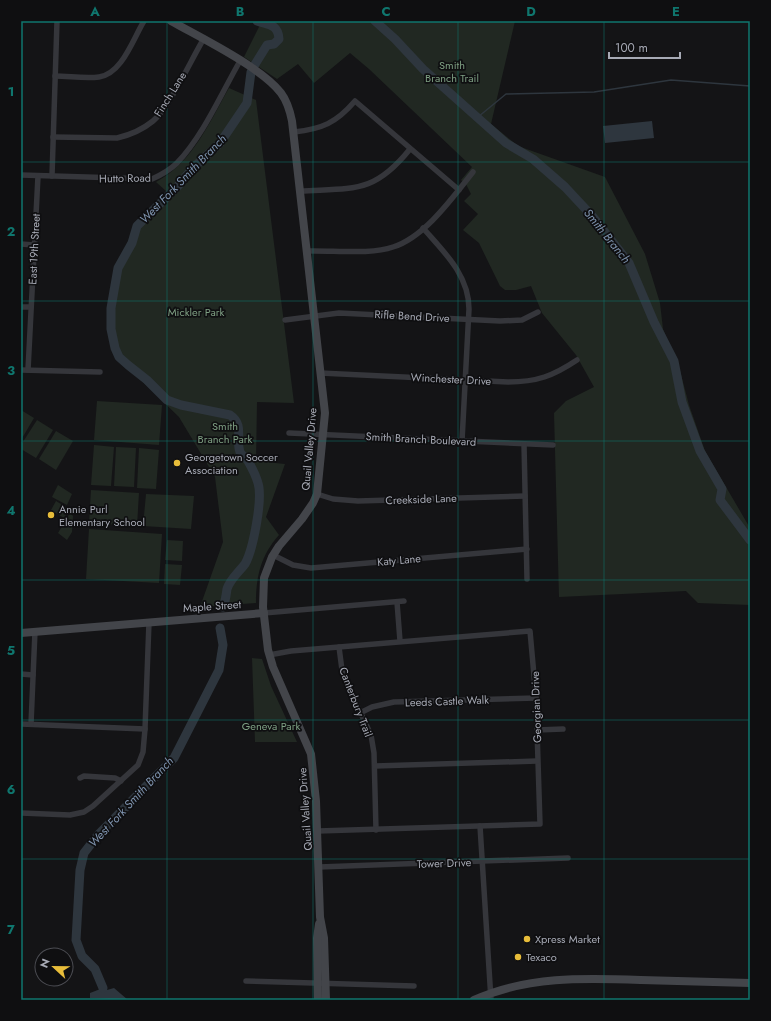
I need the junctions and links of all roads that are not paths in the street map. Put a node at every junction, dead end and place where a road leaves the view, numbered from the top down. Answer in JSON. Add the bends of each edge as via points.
{"nodes":[{"id":1,"x":57,"y":21,"type":"edge"},
{"id":2,"x":144,"y":21,"type":"edge"},
{"id":3,"x":171,"y":21,"type":"edge"},
{"id":4,"x":203,"y":40,"type":"junction"},
{"id":5,"x":240,"y":61,"type":"junction"},
{"id":6,"x":55,"y":76,"type":"junction"},
{"id":7,"x":294,"y":132,"type":"junction"},
{"id":8,"x":53,"y":137,"type":"junction"},
{"id":9,"x":410,"y":149,"type":"junction"},
{"id":10,"x":473,"y":172,"type":"dead end"},
{"id":11,"x":21,"y":175,"type":"edge"},
{"id":12,"x":38,"y":176,"type":"junction"},
{"id":13,"x":52,"y":176,"type":"junction"},
{"id":14,"x":459,"y":190,"type":"junction"},
{"id":15,"x":300,"y":191,"type":"junction"},
{"id":16,"x":423,"y":228,"type":"junction"},
{"id":17,"x":21,"y":244,"type":"edge"},
{"id":18,"x":34,"y":245,"type":"junction"},
{"id":19,"x":307,"y":252,"type":"junction"},
{"id":20,"x":21,"y":306,"type":"edge"},
{"id":21,"x":30,"y":307,"type":"junction"},
{"id":22,"x":538,"y":312,"type":"dead end"},
{"id":23,"x":315,"y":317,"type":"junction"},
{"id":24,"x":469,"y":319,"type":"junction"},
{"id":25,"x":285,"y":320,"type":"dead end"},
{"id":26,"x":577,"y":360,"type":"dead end"},
{"id":27,"x":21,"y":370,"type":"edge"},
{"id":28,"x":28,"y":370,"type":"junction"},
{"id":29,"x":100,"y":372,"type":"dead end"},
{"id":30,"x":320,"y":373,"type":"junction"},
{"id":31,"x":465,"y":380,"type":"junction"},
{"id":32,"x":289,"y":433,"type":"dead end"},
{"id":33,"x":323,"y":434,"type":"junction"},
{"id":34,"x":462,"y":441,"type":"junction"},
{"id":35,"x":524,"y":444,"type":"junction"},
{"id":36,"x":553,"y":445,"type":"dead end"},
{"id":37,"x":317,"y":494,"type":"junction"},
{"id":38,"x":525,"y":496,"type":"junction"},
{"id":39,"x":527,"y":549,"type":"junction"},
{"id":40,"x":273,"y":555,"type":"junction"},
{"id":41,"x":527,"y":579,"type":"dead end"},
{"id":42,"x":404,"y":601,"type":"dead end"},
{"id":43,"x":397,"y":602,"type":"junction"},
{"id":44,"x":264,"y":613,"type":"junction"},
{"id":45,"x":149,"y":622,"type":"junction"},
{"id":46,"x":35,"y":631,"type":"junction"},
{"id":47,"x":21,"y":632,"type":"edge"},
{"id":48,"x":400,"y":641,"type":"junction"},
{"id":49,"x":339,"y":647,"type":"junction"},
{"id":50,"x":269,"y":655,"type":"junction"},
{"id":51,"x":21,"y":674,"type":"edge"},
{"id":52,"x":33,"y":675,"type":"junction"},
{"id":53,"x":536,"y":698,"type":"junction"},
{"id":54,"x":360,"y":713,"type":"junction"},
{"id":55,"x":21,"y":724,"type":"edge"},
{"id":56,"x":31,"y":724,"type":"junction"},
{"id":57,"x":563,"y":728,"type":"dead end"},
{"id":58,"x":145,"y":729,"type":"junction"},
{"id":59,"x":538,"y":730,"type":"junction"},
{"id":60,"x":537,"y":761,"type":"junction"},
{"id":61,"x":375,"y":766,"type":"junction"},
{"id":62,"x":80,"y":778,"type":"dead end"},
{"id":63,"x":121,"y":781,"type":"junction"},
{"id":64,"x":21,"y":813,"type":"edge"},
{"id":65,"x":480,"y":826,"type":"junction"},
{"id":66,"x":376,"y":830,"type":"junction"},
{"id":67,"x":318,"y":831,"type":"junction"},
{"id":68,"x":568,"y":858,"type":"dead end"},
{"id":69,"x":482,"y":862,"type":"junction"},
{"id":70,"x":319,"y":867,"type":"junction"},
{"id":71,"x":246,"y":981,"type":"dead end"},
{"id":72,"x":750,"y":983,"type":"edge"},
{"id":73,"x":320,"y":984,"type":"junction"},
{"id":74,"x":414,"y":986,"type":"dead end"},
{"id":75,"x":489,"y":998,"type":"edge"},
{"id":76,"x":318,"y":1000,"type":"edge"},
{"id":77,"x":326,"y":1000,"type":"edge"},
{"id":78,"x":474,"y":1000,"type":"edge"}],
"edges":[{"from":1,"to":6,"type":"street"},
{"from":2,"to":6,"type":"street","via":[[113,71],[98,77]]},
{"from":3,"to":4,"type":"street","name":"Quail Valley Drive"},
{"from":4,"to":5,"type":"street","name":"Quail Valley Drive"},
{"from":4,"to":8,"type":"street","name":"Finch Lane","via":[[160,114],[145,127],[117,138]]},
{"from":5,"to":7,"type":"street","name":"Quail Valley Drive","via":[[264,77],[282,94],[290,110]]},
{"from":5,"to":13,"type":"street","name":"Hutto Road","via":[[197,136],[180,160],[168,171],[152,179]]},
{"from":6,"to":8,"type":"street"},
{"from":7,"to":9,"type":"street","via":[[322,127],[340,118],[355,102]]},
{"from":7,"to":15,"type":"street","name":"Quail Valley Drive"},
{"from":8,"to":13,"type":"street"},
{"from":9,"to":14,"type":"street"},
{"from":9,"to":15,"type":"street","via":[[389,172],[369,184],[351,188]]},
{"from":10,"to":14,"type":"street"},
{"from":11,"to":12,"type":"street","name":"Hutto Road"},
{"from":12,"to":13,"type":"street","name":"Hutto Road"},
{"from":12,"to":18,"type":"street","name":"East 19th Street"},
{"from":14,"to":16,"type":"street"},
{"from":15,"to":19,"type":"street","name":"Quail Valley Drive"},
{"from":16,"to":19,"type":"street","via":[[412,238],[393,247],[366,251]]},
{"from":16,"to":24,"type":"street","via":[[460,274],[468,294]]},
{"from":17,"to":18,"type":"street"},
{"from":18,"to":21,"type":"street","name":"East 19th Street"},
{"from":19,"to":23,"type":"street","name":"Quail Valley Drive"},
{"from":20,"to":21,"type":"street"},
{"from":21,"to":28,"type":"street","name":"East 19th Street"},
{"from":22,"to":24,"type":"street","name":"Rifle Bend Drive","via":[[522,320]]},
{"from":23,"to":24,"type":"street","name":"Rifle Bend Drive","via":[[338,313]]},
{"from":23,"to":25,"type":"street","name":"Rifle Bend Drive"},
{"from":23,"to":30,"type":"street","name":"Quail Valley Drive"},
{"from":24,"to":31,"type":"street"},
{"from":26,"to":31,"type":"street","name":"Winchester Drive","via":[[556,374],[530,382]]},
{"from":27,"to":28,"type":"street"},
{"from":28,"to":29,"type":"street"},
{"from":30,"to":31,"type":"street","name":"Winchester Drive"},
{"from":30,"to":33,"type":"street","name":"Quail Valley Drive","via":[[325,413]]},
{"from":31,"to":34,"type":"street"},
{"from":32,"to":33,"type":"street","name":"Smith Branch Boulevard"},
{"from":33,"to":34,"type":"street","name":"Smith Branch Boulevard"},
{"from":33,"to":37,"type":"street","name":"Quail Valley Drive"},
{"from":34,"to":35,"type":"street","name":"Smith Branch Boulevard"},
{"from":35,"to":36,"type":"street","name":"Smith Branch Boulevard"},
{"from":35,"to":38,"type":"street"},
{"from":37,"to":38,"type":"street","name":"Creekside Lane","via":[[333,499],[358,501]]},
{"from":37,"to":40,"type":"street","name":"Quail Valley Drive","via":[[314,503]]},
{"from":38,"to":39,"type":"street"},
{"from":39,"to":40,"type":"street","name":"Katy Lane","via":[[311,568],[293,565]]},
{"from":39,"to":41,"type":"street"},
{"from":40,"to":44,"type":"street","name":"Quail Valley Drive","via":[[264,578]]},
{"from":42,"to":43,"type":"street","name":"Maple Street"},
{"from":43,"to":44,"type":"street","name":"Maple Street"},
{"from":43,"to":48,"type":"street"},
{"from":44,"to":45,"type":"street","name":"Maple Street"},
{"from":44,"to":50,"type":"street","name":"Quail Valley Drive"},
{"from":45,"to":46,"type":"street","name":"Maple Street"},
{"from":45,"to":58,"type":"street"},
{"from":46,"to":47,"type":"street","name":"Maple Street"},
{"from":46,"to":52,"type":"street"},
{"from":48,"to":49,"type":"street","name":"Georgian Drive"},
{"from":48,"to":53,"type":"street","name":"Georgian Drive","via":[[530,630]]},
{"from":49,"to":50,"type":"street","name":"Georgian Drive"},
{"from":49,"to":54,"type":"street","name":"Canterbury Trail","via":[[342,670]]},
{"from":50,"to":67,"type":"street","name":"Quail Valley Drive","via":[[311,754]]},
{"from":51,"to":52,"type":"street"},
{"from":52,"to":56,"type":"street"},
{"from":53,"to":54,"type":"street","name":"Leeds Castle Walk","via":[[394,702],[372,707]]},
{"from":53,"to":59,"type":"street","name":"Georgian Drive"},
{"from":54,"to":61,"type":"street","name":"Canterbury Trail","via":[[371,735]]},
{"from":55,"to":56,"type":"street"},
{"from":56,"to":58,"type":"street"},
{"from":57,"to":59,"type":"street"},
{"from":58,"to":63,"type":"street","via":[[143,752],[138,765]]},
{"from":59,"to":60,"type":"street","name":"Georgian Drive"},
{"from":60,"to":61,"type":"street"},
{"from":60,"to":65,"type":"street","name":"Georgian Drive","via":[[540,824]]},
{"from":61,"to":66,"type":"street","name":"Canterbury Trail"},
{"from":62,"to":63,"type":"street","via":[[115,778]]},
{"from":63,"to":64,"type":"street","via":[[84,812],[70,815]]},
{"from":65,"to":66,"type":"street","name":"Georgian Drive"},
{"from":65,"to":69,"type":"street"},
{"from":66,"to":67,"type":"street","name":"Georgian Drive"},
{"from":67,"to":70,"type":"street","name":"Quail Valley Drive"},
{"from":68,"to":69,"type":"street","name":"Tower Drive"},
{"from":69,"to":70,"type":"street","name":"Tower Drive"},
{"from":69,"to":75,"type":"street"},
{"from":70,"to":73,"type":"street","name":"Quail Valley Drive","via":[[320,917],[324,938]]},
{"from":71,"to":73,"type":"street"},
{"from":72,"to":75,"type":"street","via":[[562,979],[536,982]]},
{"from":73,"to":74,"type":"street"},
{"from":73,"to":76,"type":"street","name":"Quail Valley Drive"},
{"from":73,"to":77,"type":"street","name":"Quail Valley Drive"},
{"from":75,"to":78,"type":"street"}]}
